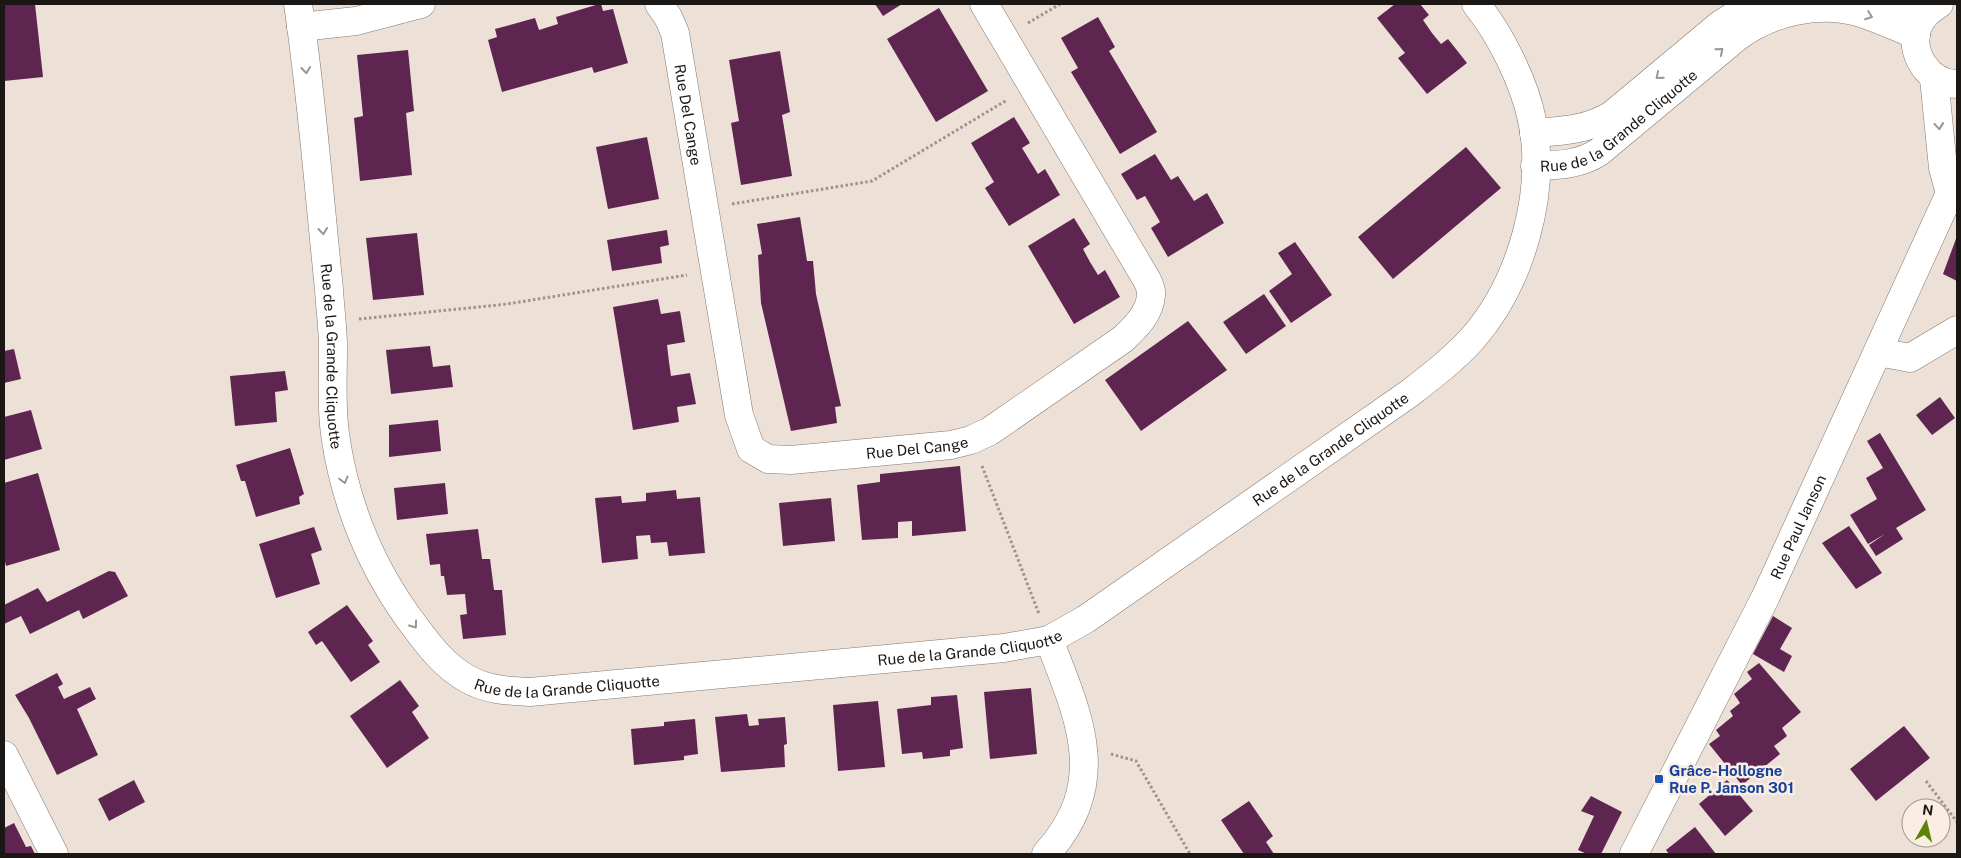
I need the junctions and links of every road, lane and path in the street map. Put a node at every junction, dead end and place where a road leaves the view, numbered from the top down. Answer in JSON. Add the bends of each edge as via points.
{"nodes":[{"id":1,"x":421,"y":4,"type":"edge"},
{"id":2,"x":658,"y":4,"type":"edge"},
{"id":3,"x":984,"y":4,"type":"edge"},
{"id":4,"x":1060,"y":4,"type":"edge"},
{"id":5,"x":1476,"y":4,"type":"edge"},
{"id":6,"x":1753,"y":4,"type":"edge"},
{"id":7,"x":1892,"y":4,"type":"edge"},
{"id":8,"x":300,"y":16,"type":"edge"},
{"id":9,"x":1926,"y":19,"type":"edge"},
{"id":10,"x":1004,"y":37,"type":"junction"},
{"id":11,"x":1946,"y":81,"type":"edge"},
{"id":12,"x":1032,"y":85,"type":"junction"},
{"id":13,"x":1534,"y":133,"type":"junction"},
{"id":14,"x":1535,"y":166,"type":"junction"},
{"id":15,"x":1953,"y":191,"type":"edge"},
{"id":16,"x":705,"y":208,"type":"junction"},
{"id":17,"x":715,"y":271,"type":"junction"},
{"id":18,"x":332,"y":322,"type":"junction"},
{"id":19,"x":1957,"y":330,"type":"edge"},
{"id":20,"x":1878,"y":352,"type":"junction"},
{"id":21,"x":971,"y":440,"type":"junction"},
{"id":22,"x":1049,"y":640,"type":"junction"},
{"id":23,"x":1084,"y":747,"type":"junction"},
{"id":24,"x":4,"y":755,"type":"edge"},
{"id":25,"x":1926,"y":781,"type":"dead end"},
{"id":26,"x":1957,"y":822,"type":"edge"},
{"id":27,"x":54,"y":854,"type":"edge"},
{"id":28,"x":1046,"y":854,"type":"edge"},
{"id":29,"x":1190,"y":854,"type":"edge"},
{"id":30,"x":1634,"y":854,"type":"edge"}],
"edges":[{"from":1,"to":8,"type":"street","via":[[356,21]]},
{"from":2,"to":16,"type":"street","name":"Rue Del Cange","via":[[675,33]]},
{"from":3,"to":10,"type":"street","name":"Rue Del Cange"},
{"from":4,"to":10,"type":"path"},
{"from":5,"to":13,"type":"street","via":[[1508,56],[1528,105]]},
{"from":6,"to":13,"type":"street","name":"Rue de la Grande Cliquotte","one_way":true,"via":[[1720,24],[1612,115],[1578,128]]},
{"from":7,"to":9,"type":"street"},
{"from":8,"to":18,"type":"street","name":"Rue de la Grande Cliquotte","one_way":true},
{"from":9,"to":11,"type":"street","via":[[1916,50],[1922,64]]},
{"from":14,"to":9,"type":"street","name":"Rue de la Grande Cliquotte","one_way":true,"via":[[1574,164],[1588,159],[1737,37],[1777,16],[1805,9],[1840,9],[1872,17]]},
{"from":10,"to":12,"type":"street","name":"Rue Del Cange"},
{"from":11,"to":15,"type":"street","name":"Rue Paul Janson","one_way":true,"via":[[1943,168]]},
{"from":12,"to":16,"type":"path","via":[[872,181]]},
{"from":12,"to":21,"type":"street","name":"Rue Del Cange","via":[[1147,280],[1152,294],[1137,326],[1123,339],[990,431]]},
{"from":13,"to":14,"type":"street"},
{"from":14,"to":22,"type":"street","name":"Rue de la Grande Cliquotte","via":[[1531,214],[1516,264],[1493,310],[1455,357],[1410,393],[1086,619]]},
{"from":15,"to":20,"type":"street","name":"Rue Paul Janson"},
{"from":16,"to":17,"type":"street","name":"Rue Del Cange"},
{"from":17,"to":18,"type":"path","via":[[507,304]]},
{"from":17,"to":21,"type":"street","name":"Rue Del Cange","via":[[739,415],[751,449],[768,459],[791,460],[928,448]]},
{"from":18,"to":22,"type":"street","name":"Rue de la Grande Cliquotte","one_way":true,"via":[[334,432],[345,482],[369,552],[427,643],[445,663],[466,678],[508,691],[530,692],[1004,648]]},
{"from":19,"to":20,"type":"street","via":[[1910,358]]},
{"from":20,"to":30,"type":"street","name":"Rue Paul Janson","via":[[1766,596]]},
{"from":21,"to":22,"type":"path"},
{"from":22,"to":23,"type":"street","via":[[1079,720]]},
{"from":23,"to":28,"type":"street","via":[[1084,776],[1076,806]]},
{"from":23,"to":29,"type":"path","via":[[1136,761]]},
{"from":24,"to":27,"type":"street"},
{"from":25,"to":26,"type":"path"}]}
